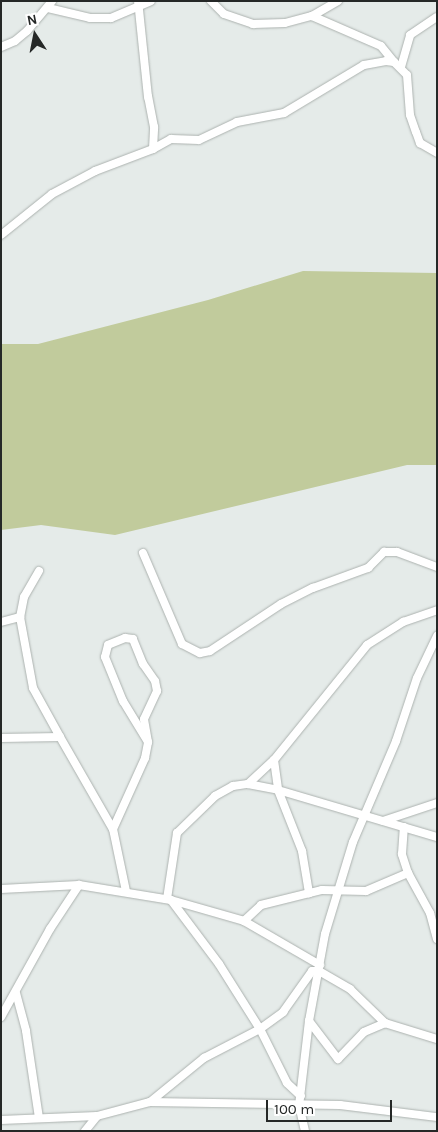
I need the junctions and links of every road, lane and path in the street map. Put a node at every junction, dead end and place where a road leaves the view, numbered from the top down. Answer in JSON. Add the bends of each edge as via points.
{"nodes":[{"id":1,"x":151,"y":1,"type":"edge"},
{"id":2,"x":211,"y":1,"type":"edge"},
{"id":3,"x":338,"y":1,"type":"edge"},
{"id":4,"x":50,"y":5,"type":"edge"},
{"id":5,"x":138,"y":5,"type":"edge"},
{"id":6,"x":312,"y":16,"type":"junction"},
{"id":7,"x":437,"y":17,"type":"edge"},
{"id":8,"x":1,"y":47,"type":"edge"},
{"id":9,"x":397,"y":65,"type":"junction"},
{"id":10,"x":152,"y":149,"type":"junction"},
{"id":11,"x":437,"y":153,"type":"edge"},
{"id":12,"x":1,"y":236,"type":"edge"},
{"id":13,"x":143,"y":553,"type":"dead end"},
{"id":14,"x":437,"y":567,"type":"edge"},
{"id":15,"x":39,"y":571,"type":"dead end"},
{"id":16,"x":437,"y":610,"type":"edge"},
{"id":17,"x":20,"y":617,"type":"junction"},
{"id":18,"x":1,"y":622,"type":"edge"},
{"id":19,"x":437,"y":636,"type":"edge"},
{"id":20,"x":1,"y":738,"type":"edge"},
{"id":21,"x":60,"y":738,"type":"junction"},
{"id":22,"x":148,"y":742,"type":"junction"},
{"id":23,"x":274,"y":760,"type":"junction"},
{"id":24,"x":248,"y":784,"type":"junction"},
{"id":25,"x":278,"y":790,"type":"junction"},
{"id":26,"x":437,"y":803,"type":"edge"},
{"id":27,"x":364,"y":817,"type":"junction"},
{"id":28,"x":382,"y":821,"type":"junction"},
{"id":29,"x":404,"y":827,"type":"junction"},
{"id":30,"x":113,"y":830,"type":"junction"},
{"id":31,"x":437,"y":837,"type":"edge"},
{"id":32,"x":408,"y":873,"type":"junction"},
{"id":33,"x":79,"y":885,"type":"junction"},
{"id":34,"x":1,"y":889,"type":"edge"},
{"id":35,"x":126,"y":891,"type":"junction"},
{"id":36,"x":337,"y":891,"type":"junction"},
{"id":37,"x":309,"y":893,"type":"junction"},
{"id":38,"x":169,"y":899,"type":"junction"},
{"id":39,"x":244,"y":921,"type":"junction"},
{"id":40,"x":437,"y":939,"type":"edge"},
{"id":41,"x":320,"y":968,"type":"junction"},
{"id":42,"x":16,"y":993,"type":"junction"},
{"id":43,"x":1,"y":1017,"type":"edge"},
{"id":44,"x":309,"y":1021,"type":"junction"},
{"id":45,"x":385,"y":1023,"type":"junction"},
{"id":46,"x":260,"y":1029,"type":"junction"},
{"id":47,"x":437,"y":1039,"type":"edge"},
{"id":48,"x":301,"y":1096,"type":"junction"},
{"id":49,"x":150,"y":1102,"type":"junction"},
{"id":50,"x":299,"y":1106,"type":"junction"},
{"id":51,"x":97,"y":1116,"type":"junction"},
{"id":52,"x":39,"y":1118,"type":"junction"},
{"id":53,"x":437,"y":1118,"type":"edge"},
{"id":54,"x":1,"y":1120,"type":"edge"},
{"id":55,"x":304,"y":1130,"type":"edge"},
{"id":56,"x":85,"y":1131,"type":"edge"}],
"edges":[{"from":1,"to":5,"type":"street"},
{"from":2,"to":6,"type":"street","via":[[224,14],[253,24],[285,24]]},
{"from":3,"to":6,"type":"street"},
{"from":4,"to":5,"type":"street","via":[[90,18],[111,18]]},
{"from":4,"to":8,"type":"street","via":[[15,41]]},
{"from":5,"to":10,"type":"street","via":[[154,127]]},
{"from":6,"to":9,"type":"street","via":[[381,46]]},
{"from":7,"to":9,"type":"street","via":[[410,35]]},
{"from":9,"to":10,"type":"street","via":[[364,65],[284,113],[246,119],[199,140],[171,139]]},
{"from":9,"to":11,"type":"street","via":[[407,75],[410,115],[420,143]]},
{"from":10,"to":12,"type":"street","via":[[94,171],[52,194]]},
{"from":13,"to":14,"type":"street","via":[[182,644],[200,653],[210,651],[297,596],[368,568],[384,552],[397,552]]},
{"from":15,"to":17,"type":"street","via":[[24,597]]},
{"from":16,"to":23,"type":"street","via":[[403,622],[367,645]]},
{"from":17,"to":18,"type":"street"},
{"from":17,"to":21,"type":"street","via":[[34,688]]},
{"from":19,"to":27,"type":"street","via":[[417,678],[396,741]]},
{"from":20,"to":21,"type":"street"},
{"from":21,"to":30,"type":"street"},
{"from":22,"to":22,"type":"street","via":[[144,719],[157,685],[133,639],[125,638],[108,646],[105,658],[122,701]]},
{"from":22,"to":30,"type":"street","via":[[145,758]]},
{"from":23,"to":24,"type":"street"},
{"from":23,"to":25,"type":"street"},
{"from":24,"to":25,"type":"street"},
{"from":24,"to":38,"type":"street","via":[[233,786],[215,796],[177,833]]},
{"from":25,"to":27,"type":"street"},
{"from":25,"to":37,"type":"street","via":[[302,851]]},
{"from":26,"to":28,"type":"street"},
{"from":27,"to":28,"type":"street"},
{"from":27,"to":36,"type":"street"},
{"from":28,"to":29,"type":"street"},
{"from":29,"to":31,"type":"street"},
{"from":29,"to":32,"type":"street","via":[[402,854]]},
{"from":30,"to":35,"type":"street"},
{"from":32,"to":36,"type":"street","via":[[366,891]]},
{"from":32,"to":40,"type":"street","via":[[430,913]]},
{"from":33,"to":34,"type":"street"},
{"from":33,"to":35,"type":"street"},
{"from":33,"to":42,"type":"street","via":[[50,929]]},
{"from":35,"to":38,"type":"street"},
{"from":36,"to":37,"type":"street"},
{"from":36,"to":41,"type":"street"},
{"from":37,"to":39,"type":"street","via":[[261,905]]},
{"from":38,"to":39,"type":"street"},
{"from":38,"to":46,"type":"street","via":[[203,940]]},
{"from":39,"to":41,"type":"street"},
{"from":41,"to":44,"type":"street"},
{"from":41,"to":45,"type":"street","via":[[354,993]]},
{"from":41,"to":46,"type":"street","via":[[309,973],[283,1012]]},
{"from":42,"to":43,"type":"street"},
{"from":42,"to":52,"type":"street","via":[[26,1031]]},
{"from":44,"to":45,"type":"street","via":[[338,1059],[364,1032]]},
{"from":44,"to":48,"type":"street"},
{"from":45,"to":47,"type":"street"},
{"from":46,"to":48,"type":"street","via":[[287,1083]]},
{"from":46,"to":49,"type":"street","via":[[204,1058]]},
{"from":48,"to":50,"type":"street"},
{"from":49,"to":50,"type":"street"},
{"from":49,"to":51,"type":"street"},
{"from":50,"to":53,"type":"street","via":[[340,1105]]},
{"from":50,"to":55,"type":"street"},
{"from":51,"to":52,"type":"street"},
{"from":51,"to":56,"type":"street"},
{"from":52,"to":54,"type":"street"}]}
